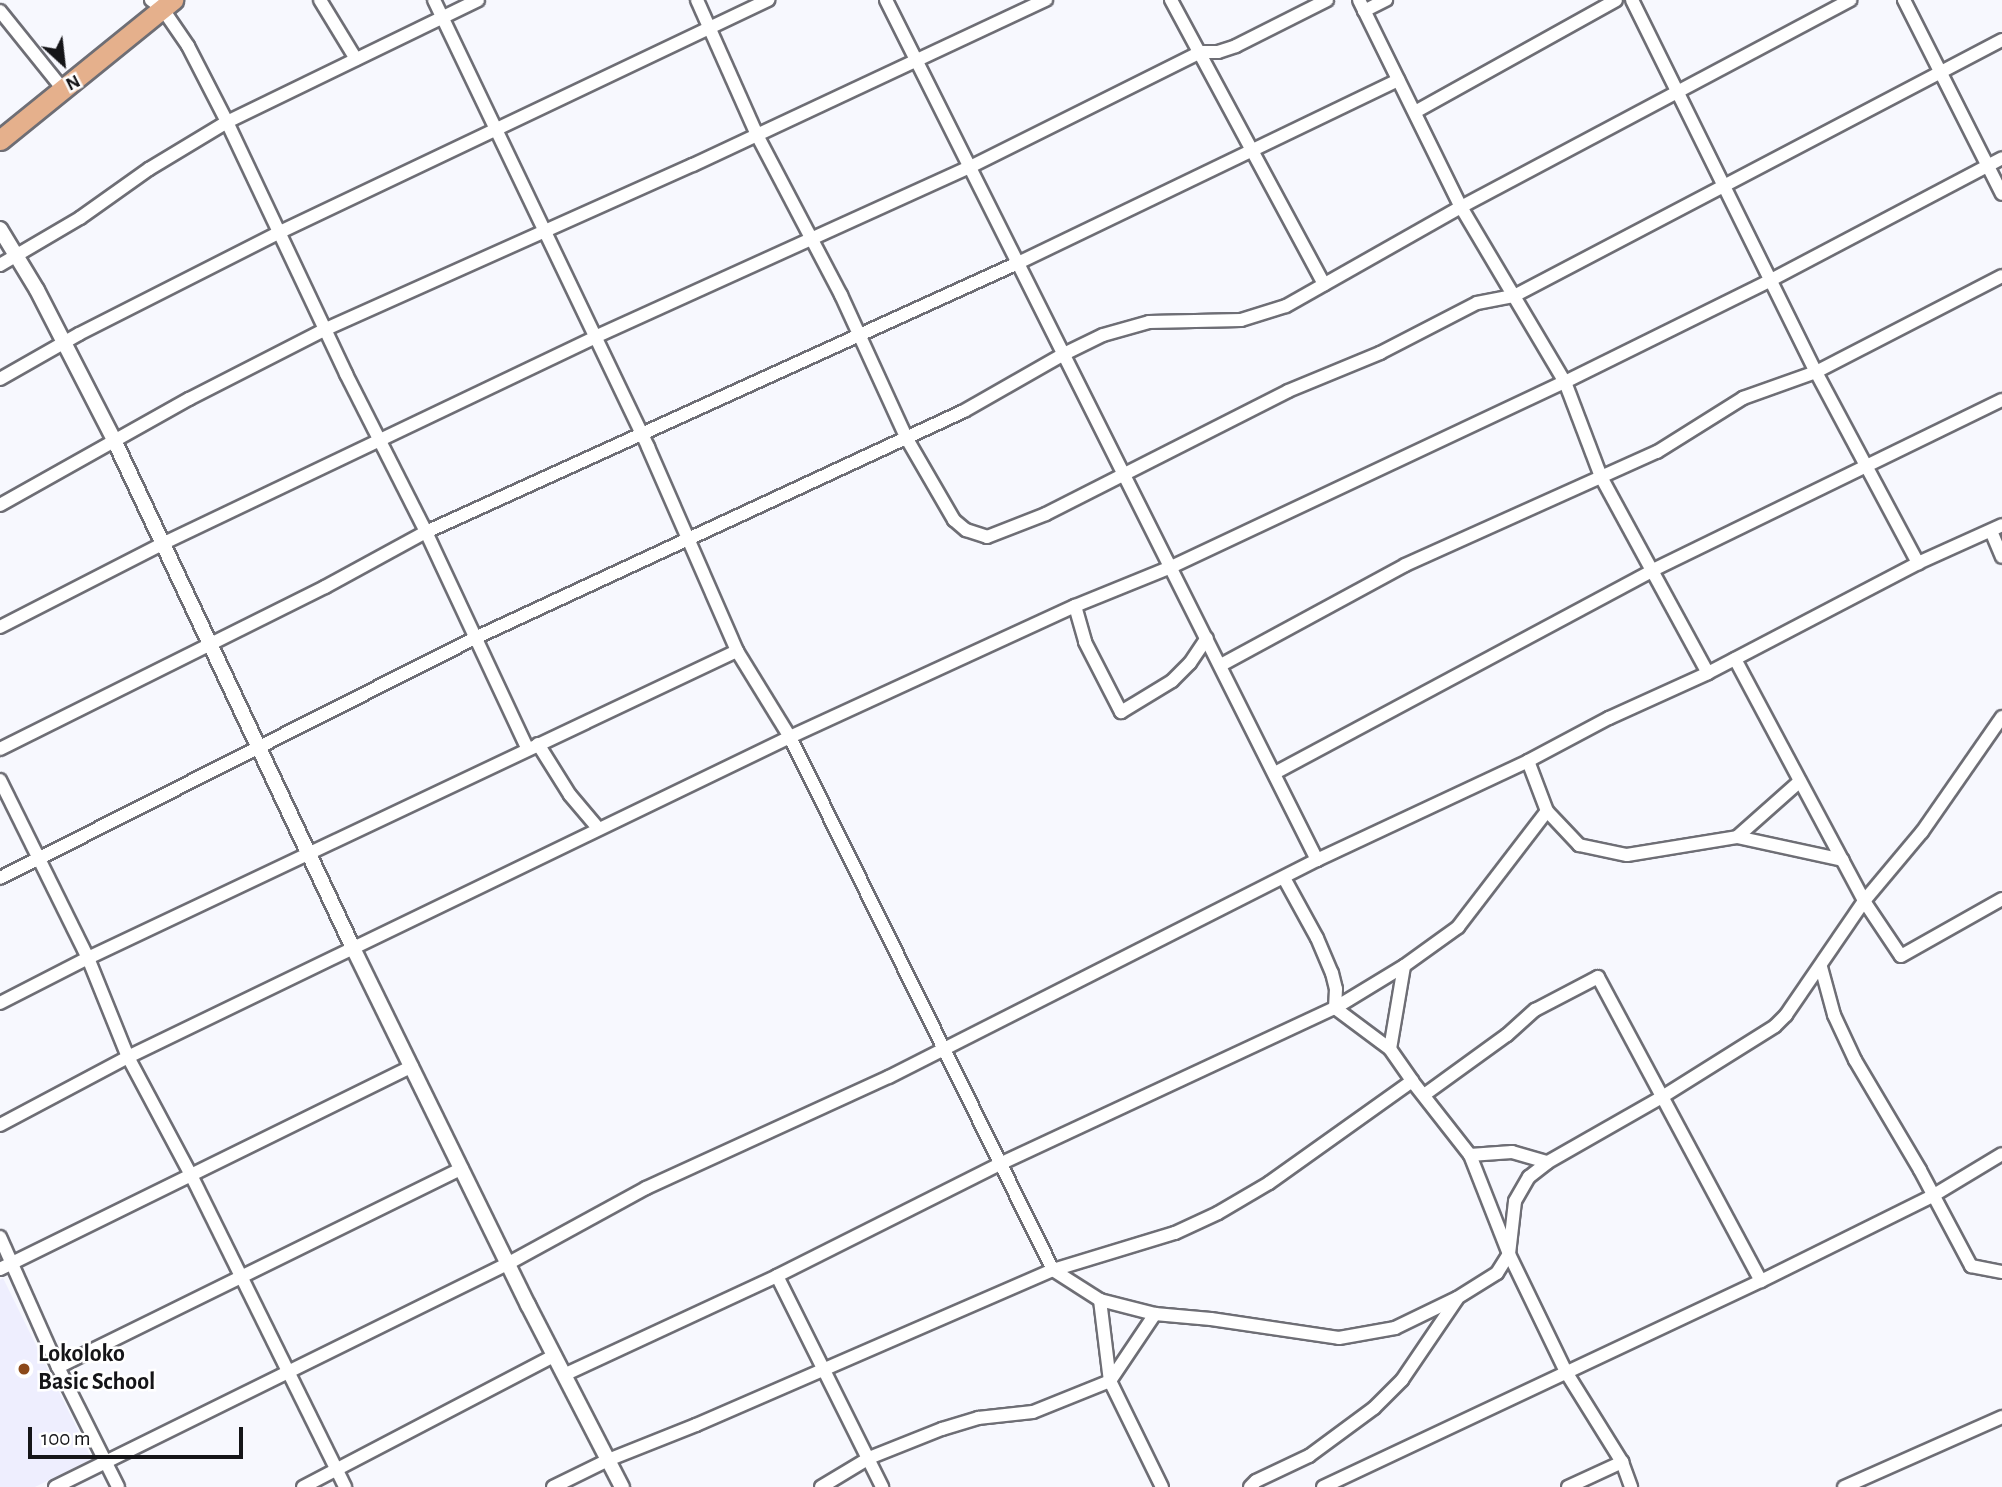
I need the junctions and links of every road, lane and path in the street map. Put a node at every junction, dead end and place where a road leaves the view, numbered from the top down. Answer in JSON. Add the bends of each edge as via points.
{"nodes":[{"id":1,"x":320,"y":0,"type":"edge"},
{"id":2,"x":434,"y":0,"type":"edge"},
{"id":3,"x":478,"y":0,"type":"edge"},
{"id":4,"x":697,"y":0,"type":"edge"},
{"id":5,"x":768,"y":0,"type":"edge"},
{"id":6,"x":886,"y":0,"type":"edge"},
{"id":7,"x":1046,"y":0,"type":"edge"},
{"id":8,"x":1171,"y":0,"type":"edge"},
{"id":9,"x":1326,"y":0,"type":"edge"},
{"id":10,"x":1386,"y":0,"type":"edge"},
{"id":11,"x":1616,"y":0,"type":"edge"},
{"id":12,"x":1632,"y":0,"type":"edge"},
{"id":13,"x":1850,"y":0,"type":"edge"},
{"id":14,"x":1904,"y":0,"type":"edge"},
{"id":15,"x":162,"y":3,"type":"edge"},
{"id":16,"x":1362,"y":5,"type":"edge"},
{"id":17,"x":0,"y":10,"type":"edge"},
{"id":18,"x":444,"y":18,"type":"junction"},
{"id":19,"x":710,"y":29,"type":"junction"},
{"id":20,"x":2002,"y":40,"type":"edge"},
{"id":21,"x":1201,"y":52,"type":"junction"},
{"id":22,"x":356,"y":59,"type":"junction"},
{"id":23,"x":916,"y":59,"type":"junction"},
{"id":24,"x":1941,"y":72,"type":"junction"},
{"id":25,"x":1398,"y":80,"type":"junction"},
{"id":26,"x":62,"y":88,"type":"junction"},
{"id":27,"x":1676,"y":94,"type":"junction"},
{"id":28,"x":1415,"y":112,"type":"junction"},
{"id":29,"x":227,"y":122,"type":"junction"},
{"id":30,"x":498,"y":129,"type":"junction"},
{"id":31,"x":757,"y":135,"type":"junction"},
{"id":32,"x":0,"y":140,"type":"edge"},
{"id":33,"x":1253,"y":150,"type":"junction"},
{"id":34,"x":2002,"y":158,"type":"edge"},
{"id":35,"x":1988,"y":166,"type":"junction"},
{"id":36,"x":970,"y":167,"type":"junction"},
{"id":37,"x":1724,"y":185,"type":"junction"},
{"id":38,"x":2002,"y":194,"type":"edge"},
{"id":39,"x":1461,"y":207,"type":"junction"},
{"id":40,"x":0,"y":229,"type":"edge"},
{"id":41,"x":545,"y":230,"type":"junction"},
{"id":42,"x":278,"y":233,"type":"junction"},
{"id":43,"x":811,"y":239,"type":"junction"},
{"id":44,"x":17,"y":256,"type":"junction"},
{"id":45,"x":1018,"y":263,"type":"junction"},
{"id":46,"x":0,"y":265,"type":"edge"},
{"id":47,"x":2002,"y":276,"type":"edge"},
{"id":48,"x":1771,"y":280,"type":"junction"},
{"id":49,"x":1324,"y":284,"type":"junction"},
{"id":50,"x":1514,"y":296,"type":"junction"},
{"id":51,"x":326,"y":329,"type":"junction"},
{"id":52,"x":860,"y":334,"type":"junction"},
{"id":53,"x":595,"y":337,"type":"junction"},
{"id":54,"x":63,"y":345,"type":"junction"},
{"id":55,"x":1064,"y":354,"type":"junction"},
{"id":56,"x":1816,"y":372,"type":"junction"},
{"id":57,"x":0,"y":379,"type":"edge"},
{"id":58,"x":1565,"y":382,"type":"junction"},
{"id":59,"x":2002,"y":400,"type":"edge"},
{"id":60,"x":642,"y":434,"type":"junction"},
{"id":61,"x":907,"y":439,"type":"junction"},
{"id":62,"x":114,"y":440,"type":"junction"},
{"id":63,"x":380,"y":440,"type":"junction"},
{"id":64,"x":1867,"y":467,"type":"junction"},
{"id":65,"x":1125,"y":475,"type":"junction"},
{"id":66,"x":1601,"y":477,"type":"junction"},
{"id":67,"x":0,"y":505,"type":"edge"},
{"id":68,"x":1997,"y":528,"type":"edge"},
{"id":69,"x":426,"y":532,"type":"junction"},
{"id":70,"x":691,"y":540,"type":"junction"},
{"id":71,"x":164,"y":543,"type":"junction"},
{"id":72,"x":2002,"y":556,"type":"edge"},
{"id":73,"x":1919,"y":563,"type":"junction"},
{"id":74,"x":1171,"y":567,"type":"junction"},
{"id":75,"x":1653,"y":570,"type":"junction"},
{"id":76,"x":1075,"y":606,"type":"junction"},
{"id":77,"x":0,"y":627,"type":"edge"},
{"id":78,"x":475,"y":638,"type":"junction"},
{"id":79,"x":1207,"y":638,"type":"junction"},
{"id":80,"x":211,"y":643,"type":"junction"},
{"id":81,"x":737,"y":651,"type":"junction"},
{"id":82,"x":1735,"y":659,"type":"junction"},
{"id":83,"x":1221,"y":665,"type":"junction"},
{"id":84,"x":1709,"y":673,"type":"junction"},
{"id":85,"x":2002,"y":717,"type":"edge"},
{"id":86,"x":790,"y":737,"type":"junction"},
{"id":87,"x":260,"y":746,"type":"junction"},
{"id":88,"x":532,"y":746,"type":"junction"},
{"id":89,"x":0,"y":749,"type":"edge"},
{"id":90,"x":1528,"y":761,"type":"junction"},
{"id":91,"x":1275,"y":773,"type":"junction"},
{"id":92,"x":0,"y":780,"type":"edge"},
{"id":93,"x":1800,"y":781,"type":"junction"},
{"id":94,"x":1546,"y":811,"type":"junction"},
{"id":95,"x":598,"y":828,"type":"junction"},
{"id":96,"x":1737,"y":837,"type":"junction"},
{"id":97,"x":310,"y":854,"type":"junction"},
{"id":98,"x":38,"y":858,"type":"junction"},
{"id":99,"x":1317,"y":860,"type":"junction"},
{"id":100,"x":1843,"y":860,"type":"junction"},
{"id":101,"x":0,"y":878,"type":"edge"},
{"id":102,"x":1284,"y":878,"type":"junction"},
{"id":103,"x":2002,"y":900,"type":"edge"},
{"id":104,"x":1864,"y":901,"type":"junction"},
{"id":105,"x":353,"y":948,"type":"junction"},
{"id":106,"x":88,"y":958,"type":"junction"},
{"id":107,"x":1404,"y":966,"type":"junction"},
{"id":108,"x":1821,"y":967,"type":"junction"},
{"id":109,"x":0,"y":1003,"type":"edge"},
{"id":110,"x":1335,"y":1008,"type":"junction"},
{"id":111,"x":946,"y":1049,"type":"junction"},
{"id":112,"x":1390,"y":1049,"type":"junction"},
{"id":113,"x":128,"y":1057,"type":"junction"},
{"id":114,"x":412,"y":1066,"type":"junction"},
{"id":115,"x":1412,"y":1081,"type":"junction"},
{"id":116,"x":1424,"y":1095,"type":"junction"},
{"id":117,"x":1662,"y":1097,"type":"junction"},
{"id":118,"x":0,"y":1125,"type":"edge"},
{"id":119,"x":2002,"y":1154,"type":"edge"},
{"id":120,"x":1470,"y":1155,"type":"junction"},
{"id":121,"x":1548,"y":1162,"type":"junction"},
{"id":122,"x":1002,"y":1163,"type":"junction"},
{"id":123,"x":462,"y":1168,"type":"junction"},
{"id":124,"x":191,"y":1175,"type":"junction"},
{"id":125,"x":1934,"y":1195,"type":"junction"},
{"id":126,"x":0,"y":1237,"type":"edge"},
{"id":127,"x":1509,"y":1254,"type":"junction"},
{"id":128,"x":509,"y":1263,"type":"junction"},
{"id":129,"x":6,"y":1266,"type":"edge"},
{"id":130,"x":1053,"y":1270,"type":"junction"},
{"id":131,"x":2002,"y":1272,"type":"edge"},
{"id":132,"x":240,"y":1275,"type":"junction"},
{"id":133,"x":777,"y":1276,"type":"junction"},
{"id":134,"x":1761,"y":1281,"type":"junction"},
{"id":135,"x":1457,"y":1298,"type":"junction"},
{"id":136,"x":1100,"y":1300,"type":"junction"},
{"id":137,"x":1155,"y":1314,"type":"junction"},
{"id":138,"x":555,"y":1354,"type":"junction"},
{"id":139,"x":58,"y":1367,"type":"junction"},
{"id":140,"x":823,"y":1368,"type":"junction"},
{"id":141,"x":288,"y":1371,"type":"junction"},
{"id":142,"x":1566,"y":1372,"type":"junction"},
{"id":143,"x":566,"y":1374,"type":"junction"},
{"id":144,"x":1110,"y":1381,"type":"junction"},
{"id":145,"x":2002,"y":1417,"type":"edge"},
{"id":146,"x":869,"y":1458,"type":"junction"},
{"id":147,"x":608,"y":1460,"type":"junction"},
{"id":148,"x":104,"y":1462,"type":"junction"},
{"id":149,"x":1622,"y":1462,"type":"junction"},
{"id":150,"x":337,"y":1471,"type":"junction"},
{"id":151,"x":55,"y":1487,"type":"edge"},
{"id":152,"x":118,"y":1487,"type":"edge"},
{"id":153,"x":303,"y":1487,"type":"edge"},
{"id":154,"x":345,"y":1487,"type":"edge"},
{"id":155,"x":553,"y":1487,"type":"edge"},
{"id":156,"x":622,"y":1487,"type":"edge"},
{"id":157,"x":821,"y":1487,"type":"edge"},
{"id":158,"x":883,"y":1487,"type":"edge"},
{"id":159,"x":1163,"y":1487,"type":"edge"},
{"id":160,"x":1250,"y":1487,"type":"edge"},
{"id":161,"x":1323,"y":1487,"type":"edge"},
{"id":162,"x":1568,"y":1487,"type":"edge"},
{"id":163,"x":1631,"y":1487,"type":"edge"},
{"id":164,"x":1844,"y":1487,"type":"edge"}],
"edges":[{"from":1,"to":22,"type":"street"},
{"from":2,"to":18,"type":"street"},
{"from":3,"to":18,"type":"street"},
{"from":4,"to":19,"type":"street"},
{"from":5,"to":19,"type":"street"},
{"from":6,"to":23,"type":"street"},
{"from":7,"to":23,"type":"street"},
{"from":8,"to":21,"type":"street"},
{"from":9,"to":21,"type":"street","via":[[1236,46]]},
{"from":10,"to":16,"type":"street"},
{"from":11,"to":28,"type":"street"},
{"from":12,"to":27,"type":"street"},
{"from":13,"to":27,"type":"street"},
{"from":14,"to":24,"type":"street"},
{"from":15,"to":26,"type":"main road"},
{"from":15,"to":29,"type":"street"},
{"from":16,"to":25,"type":"street"},
{"from":17,"to":26,"type":"street"},
{"from":18,"to":22,"type":"street"},
{"from":18,"to":30,"type":"street"},
{"from":19,"to":30,"type":"street"},
{"from":19,"to":31,"type":"street"},
{"from":20,"to":24,"type":"street"},
{"from":21,"to":33,"type":"street"},
{"from":21,"to":36,"type":"street"},
{"from":22,"to":29,"type":"street"},
{"from":23,"to":31,"type":"street"},
{"from":23,"to":36,"type":"street"},
{"from":24,"to":35,"type":"street"},
{"from":24,"to":37,"type":"street"},
{"from":25,"to":28,"type":"street"},
{"from":25,"to":33,"type":"street"},
{"from":26,"to":32,"type":"main road"},
{"from":27,"to":37,"type":"street"},
{"from":27,"to":39,"type":"street"},
{"from":28,"to":39,"type":"street"},
{"from":29,"to":42,"type":"street"},
{"from":29,"to":44,"type":"street"},
{"from":30,"to":41,"type":"street"},
{"from":30,"to":42,"type":"street"},
{"from":31,"to":41,"type":"street"},
{"from":31,"to":43,"type":"street"},
{"from":33,"to":45,"type":"street"},
{"from":33,"to":49,"type":"street"},
{"from":34,"to":35,"type":"street"},
{"from":35,"to":38,"type":"street"},
{"from":35,"to":48,"type":"street"},
{"from":36,"to":43,"type":"street"},
{"from":36,"to":45,"type":"street"},
{"from":37,"to":48,"type":"street"},
{"from":37,"to":50,"type":"street"},
{"from":39,"to":49,"type":"street"},
{"from":39,"to":50,"type":"street"},
{"from":40,"to":44,"type":"street"},
{"from":41,"to":51,"type":"street"},
{"from":41,"to":53,"type":"street"},
{"from":42,"to":51,"type":"street"},
{"from":42,"to":54,"type":"street"},
{"from":43,"to":52,"type":"street"},
{"from":43,"to":53,"type":"street"},
{"from":44,"to":46,"type":"street"},
{"from":44,"to":54,"type":"street"},
{"from":45,"to":52,"type":"street"},
{"from":45,"to":55,"type":"street"},
{"from":47,"to":56,"type":"street"},
{"from":48,"to":56,"type":"street"},
{"from":48,"to":58,"type":"street"},
{"from":49,"to":55,"type":"street","via":[[1286,306],[1241,320],[1149,322],[1103,335]]},
{"from":50,"to":58,"type":"street"},
{"from":50,"to":65,"type":"street","via":[[1467,308],[1380,353],[1287,391]]},
{"from":51,"to":62,"type":"street"},
{"from":51,"to":63,"type":"street"},
{"from":52,"to":60,"type":"street"},
{"from":52,"to":61,"type":"street"},
{"from":53,"to":60,"type":"street"},
{"from":53,"to":63,"type":"street"},
{"from":54,"to":57,"type":"street"},
{"from":54,"to":62,"type":"street"},
{"from":55,"to":61,"type":"street"},
{"from":55,"to":65,"type":"street"},
{"from":56,"to":64,"type":"street"},
{"from":56,"to":66,"type":"street","via":[[1744,398],[1657,452]]},
{"from":58,"to":66,"type":"street"},
{"from":58,"to":74,"type":"street"},
{"from":59,"to":64,"type":"street"},
{"from":60,"to":69,"type":"street"},
{"from":60,"to":70,"type":"street"},
{"from":61,"to":65,"type":"street","via":[[954,520],[987,537]]},
{"from":61,"to":70,"type":"street"},
{"from":62,"to":67,"type":"street"},
{"from":62,"to":71,"type":"street"},
{"from":63,"to":69,"type":"street"},
{"from":63,"to":71,"type":"street"},
{"from":64,"to":73,"type":"street"},
{"from":64,"to":75,"type":"street"},
{"from":65,"to":74,"type":"street"},
{"from":66,"to":75,"type":"street"},
{"from":66,"to":83,"type":"street","via":[[1405,565]]},
{"from":68,"to":72,"type":"street"},
{"from":68,"to":73,"type":"street"},
{"from":69,"to":78,"type":"street"},
{"from":69,"to":80,"type":"street"},
{"from":70,"to":78,"type":"street"},
{"from":70,"to":81,"type":"street"},
{"from":71,"to":77,"type":"street"},
{"from":71,"to":80,"type":"street"},
{"from":73,"to":82,"type":"street"},
{"from":74,"to":76,"type":"street"},
{"from":74,"to":79,"type":"street"},
{"from":75,"to":84,"type":"street"},
{"from":75,"to":91,"type":"street"},
{"from":76,"to":79,"type":"street","via":[[1085,642],[1121,712],[1172,681]]},
{"from":76,"to":86,"type":"street"},
{"from":78,"to":87,"type":"street"},
{"from":78,"to":88,"type":"street"},
{"from":79,"to":83,"type":"street"},
{"from":80,"to":87,"type":"street"},
{"from":80,"to":89,"type":"street"},
{"from":81,"to":86,"type":"street"},
{"from":81,"to":88,"type":"street"},
{"from":82,"to":84,"type":"street"},
{"from":82,"to":93,"type":"street"},
{"from":83,"to":91,"type":"street"},
{"from":84,"to":90,"type":"street"},
{"from":85,"to":104,"type":"street","via":[[1922,832]]},
{"from":86,"to":95,"type":"street"},
{"from":86,"to":111,"type":"street"},
{"from":87,"to":97,"type":"street"},
{"from":87,"to":98,"type":"street"},
{"from":88,"to":95,"type":"street"},
{"from":88,"to":97,"type":"street"},
{"from":90,"to":94,"type":"street"},
{"from":90,"to":99,"type":"street"},
{"from":91,"to":99,"type":"street"},
{"from":92,"to":98,"type":"street"},
{"from":93,"to":96,"type":"street"},
{"from":93,"to":100,"type":"street"},
{"from":94,"to":96,"type":"street","via":[[1579,845],[1627,855]]},
{"from":94,"to":107,"type":"street","via":[[1458,927]]},
{"from":95,"to":105,"type":"street"},
{"from":96,"to":100,"type":"street"},
{"from":97,"to":105,"type":"street"},
{"from":97,"to":106,"type":"street"},
{"from":98,"to":101,"type":"street"},
{"from":98,"to":106,"type":"street"},
{"from":99,"to":102,"type":"street"},
{"from":100,"to":104,"type":"street"},
{"from":102,"to":110,"type":"street","via":[[1332,973]]},
{"from":102,"to":111,"type":"street"},
{"from":103,"to":104,"type":"street","via":[[1901,956]]},
{"from":104,"to":108,"type":"street"},
{"from":105,"to":113,"type":"street"},
{"from":105,"to":114,"type":"street"},
{"from":106,"to":109,"type":"street"},
{"from":106,"to":113,"type":"street"},
{"from":107,"to":110,"type":"street"},
{"from":107,"to":112,"type":"street"},
{"from":108,"to":117,"type":"street","via":[[1775,1026]]},
{"from":108,"to":125,"type":"street","via":[[1834,1014],[1855,1060]]},
{"from":110,"to":112,"type":"street"},
{"from":110,"to":122,"type":"street"},
{"from":111,"to":122,"type":"street"},
{"from":111,"to":128,"type":"street","via":[[646,1188]]},
{"from":112,"to":115,"type":"street"},
{"from":113,"to":118,"type":"street"},
{"from":113,"to":124,"type":"street"},
{"from":114,"to":123,"type":"street"},
{"from":114,"to":124,"type":"street"},
{"from":115,"to":116,"type":"street"},
{"from":115,"to":130,"type":"street","via":[[1269,1183],[1218,1213],[1166,1236]]},
{"from":116,"to":117,"type":"street","via":[[1535,1010],[1598,977]]},
{"from":116,"to":120,"type":"street"},
{"from":117,"to":121,"type":"street"},
{"from":117,"to":134,"type":"street"},
{"from":119,"to":125,"type":"street"},
{"from":120,"to":121,"type":"street","via":[[1512,1152]]},
{"from":120,"to":127,"type":"street"},
{"from":121,"to":127,"type":"street","via":[[1529,1177],[1515,1201]]},
{"from":122,"to":130,"type":"street"},
{"from":122,"to":133,"type":"street"},
{"from":123,"to":128,"type":"street"},
{"from":123,"to":132,"type":"street"},
{"from":124,"to":129,"type":"street"},
{"from":124,"to":132,"type":"street"},
{"from":125,"to":131,"type":"street","via":[[1971,1266]]},
{"from":125,"to":134,"type":"street"},
{"from":126,"to":129,"type":"street"},
{"from":127,"to":135,"type":"street","via":[[1497,1273]]},
{"from":127,"to":142,"type":"street"},
{"from":128,"to":138,"type":"street"},
{"from":128,"to":141,"type":"street"},
{"from":129,"to":139,"type":"street"},
{"from":130,"to":136,"type":"street"},
{"from":130,"to":140,"type":"street"},
{"from":132,"to":139,"type":"street"},
{"from":132,"to":141,"type":"street"},
{"from":133,"to":140,"type":"street"},
{"from":133,"to":143,"type":"street"},
{"from":134,"to":142,"type":"street"},
{"from":135,"to":137,"type":"street","via":[[1395,1328],[1339,1338]]},
{"from":135,"to":160,"type":"street","via":[[1402,1380],[1374,1408],[1309,1455]]},
{"from":136,"to":137,"type":"street"},
{"from":136,"to":144,"type":"street"},
{"from":137,"to":144,"type":"street"},
{"from":138,"to":143,"type":"street"},
{"from":138,"to":150,"type":"street"},
{"from":139,"to":148,"type":"street"},
{"from":140,"to":146,"type":"street"},
{"from":140,"to":147,"type":"street"},
{"from":141,"to":148,"type":"street"},
{"from":141,"to":150,"type":"street"},
{"from":142,"to":149,"type":"street"},
{"from":142,"to":161,"type":"street"},
{"from":143,"to":147,"type":"street"},
{"from":144,"to":146,"type":"street","via":[[1033,1412],[978,1418]]},
{"from":144,"to":159,"type":"street"},
{"from":145,"to":164,"type":"street"},
{"from":146,"to":157,"type":"street"},
{"from":146,"to":158,"type":"street"},
{"from":147,"to":155,"type":"street"},
{"from":147,"to":156,"type":"street"},
{"from":148,"to":151,"type":"street"},
{"from":148,"to":152,"type":"street"},
{"from":149,"to":162,"type":"street"},
{"from":149,"to":163,"type":"street"},
{"from":150,"to":153,"type":"street"},
{"from":150,"to":154,"type":"street"}]}
